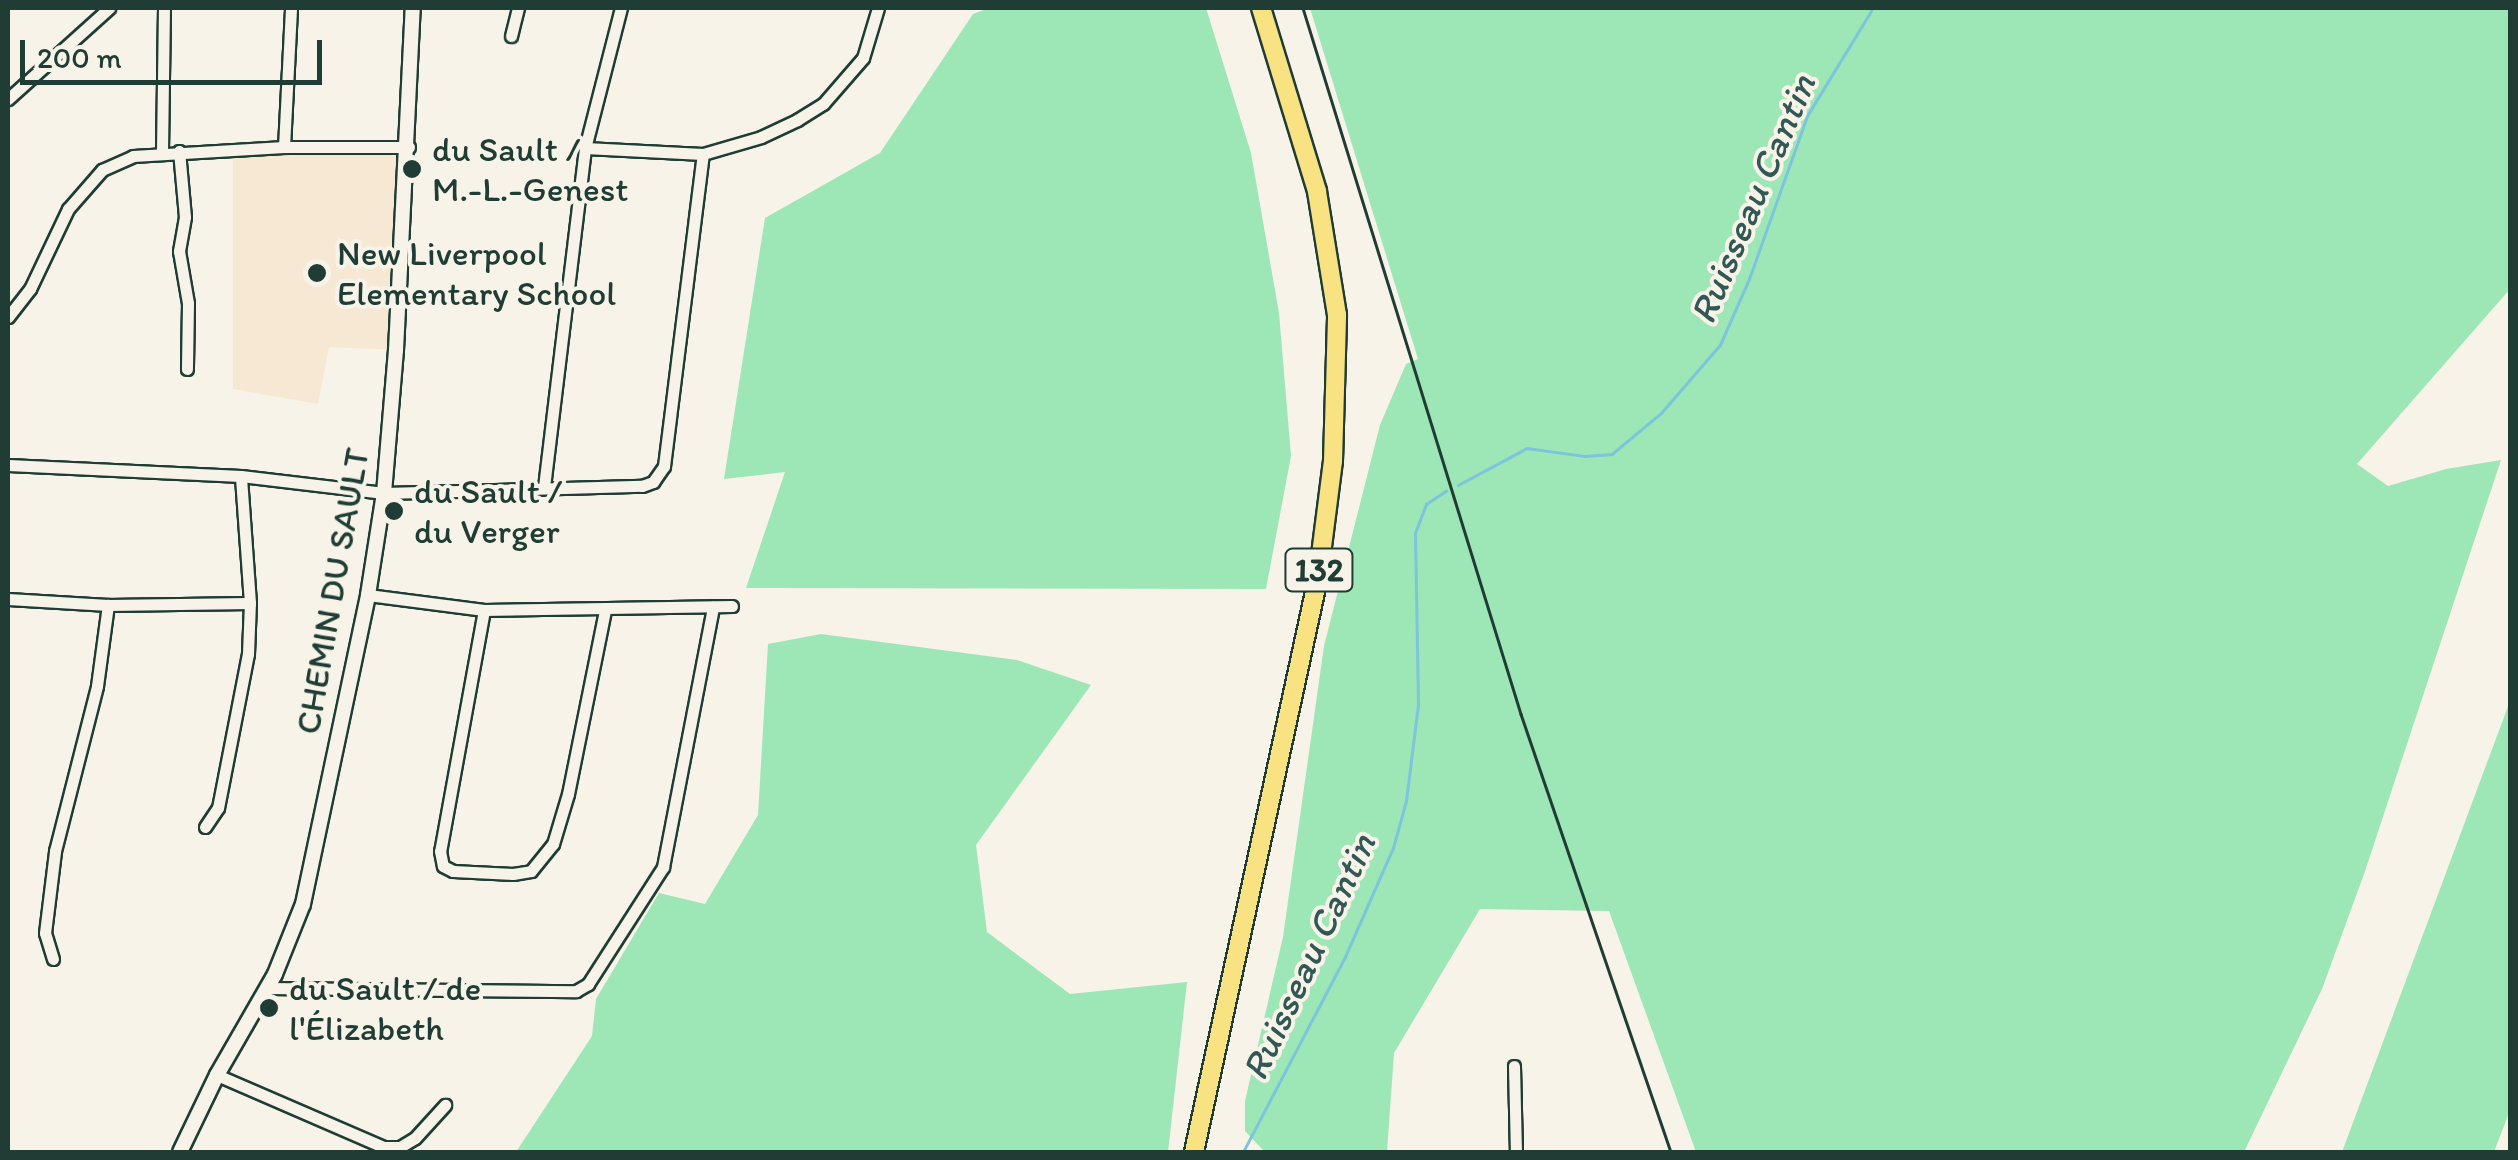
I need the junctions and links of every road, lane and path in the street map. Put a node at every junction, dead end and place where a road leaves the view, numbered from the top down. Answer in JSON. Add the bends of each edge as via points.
{"nodes":[{"id":1,"x":109,"y":8,"type":"edge"},
{"id":2,"x":164,"y":8,"type":"edge"},
{"id":3,"x":291,"y":8,"type":"edge"},
{"id":4,"x":414,"y":8,"type":"edge"},
{"id":5,"x":518,"y":8,"type":"edge"},
{"id":6,"x":621,"y":8,"type":"edge"},
{"id":7,"x":878,"y":8,"type":"edge"},
{"id":8,"x":1260,"y":8,"type":"edge"},
{"id":9,"x":511,"y":36,"type":"dead end"},
{"id":10,"x":8,"y":100,"type":"edge"},
{"id":11,"x":284,"y":147,"type":"junction"},
{"id":12,"x":409,"y":147,"type":"junction"},
{"id":13,"x":585,"y":148,"type":"junction"},
{"id":14,"x":162,"y":151,"type":"junction"},
{"id":15,"x":179,"y":151,"type":"junction"},
{"id":16,"x":703,"y":154,"type":"junction"},
{"id":17,"x":8,"y":317,"type":"edge"},
{"id":18,"x":187,"y":369,"type":"dead end"},
{"id":19,"x":8,"y":465,"type":"edge"},
{"id":20,"x":241,"y":476,"type":"junction"},
{"id":21,"x":544,"y":487,"type":"junction"},
{"id":22,"x":384,"y":493,"type":"junction"},
{"id":23,"x":368,"y":594,"type":"junction"},
{"id":24,"x":8,"y":599,"type":"edge"},
{"id":25,"x":250,"y":602,"type":"junction"},
{"id":26,"x":108,"y":605,"type":"junction"},
{"id":27,"x":732,"y":606,"type":"dead end"},
{"id":28,"x":713,"y":608,"type":"junction"},
{"id":29,"x":484,"y":610,"type":"junction"},
{"id":30,"x":605,"y":611,"type":"junction"},
{"id":31,"x":205,"y":828,"type":"dead end"},
{"id":32,"x":53,"y":959,"type":"dead end"},
{"id":33,"x":267,"y":988,"type":"junction"},
{"id":34,"x":1514,"y":1066,"type":"dead end"},
{"id":35,"x":217,"y":1075,"type":"junction"},
{"id":36,"x":445,"y":1105,"type":"dead end"},
{"id":37,"x":180,"y":1152,"type":"edge"},
{"id":38,"x":1194,"y":1152,"type":"edge"},
{"id":39,"x":1516,"y":1152,"type":"edge"}],
"edges":[{"from":1,"to":10,"type":"street"},
{"from":2,"to":14,"type":"street"},
{"from":3,"to":11,"type":"street"},
{"from":4,"to":12,"type":"street","name":"CHEMIN DU SAULT"},
{"from":5,"to":9,"type":"street"},
{"from":6,"to":13,"type":"street"},
{"from":7,"to":16,"type":"street","via":[[863,58],[823,104],[761,137]]},
{"from":8,"to":38,"type":"main road","number":"132","via":[[1318,191],[1336,315],[1332,461],[1318,578]]},
{"from":11,"to":12,"type":"street"},
{"from":11,"to":15,"type":"street"},
{"from":12,"to":22,"type":"street","name":"CHEMIN DU SAULT"},
{"from":13,"to":16,"type":"street"},
{"from":13,"to":21,"type":"street"},
{"from":14,"to":15,"type":"street"},
{"from":14,"to":17,"type":"street","via":[[102,170],[68,210],[30,289]]},
{"from":15,"to":18,"type":"street"},
{"from":16,"to":21,"type":"street","via":[[664,466],[654,482],[642,486]]},
{"from":19,"to":20,"type":"street"},
{"from":20,"to":22,"type":"street"},
{"from":20,"to":25,"type":"street"},
{"from":21,"to":22,"type":"street"},
{"from":22,"to":23,"type":"street","name":"CHEMIN DU SAULT"},
{"from":23,"to":29,"type":"street"},
{"from":23,"to":33,"type":"street","name":"CHEMIN DU SAULT","via":[[303,904]]},
{"from":24,"to":26,"type":"street"},
{"from":25,"to":26,"type":"street"},
{"from":25,"to":31,"type":"street","via":[[240,706],[218,808]]},
{"from":26,"to":32,"type":"street","via":[[96,686],[55,851],[45,933]]},
{"from":27,"to":28,"type":"street"},
{"from":28,"to":30,"type":"street"},
{"from":28,"to":33,"type":"street","via":[[663,867],[588,984],[576,990]]},
{"from":29,"to":30,"type":"street"},
{"from":29,"to":30,"type":"street","via":[[440,851],[443,866],[452,870],[513,874],[532,871],[553,844]]},
{"from":33,"to":35,"type":"street","name":"CHEMIN DU SAULT"},
{"from":34,"to":39,"type":"street"},
{"from":35,"to":36,"type":"street","via":[[383,1146],[400,1147],[415,1138]]},
{"from":35,"to":37,"type":"street","name":"CHEMIN DU SAULT"}]}
